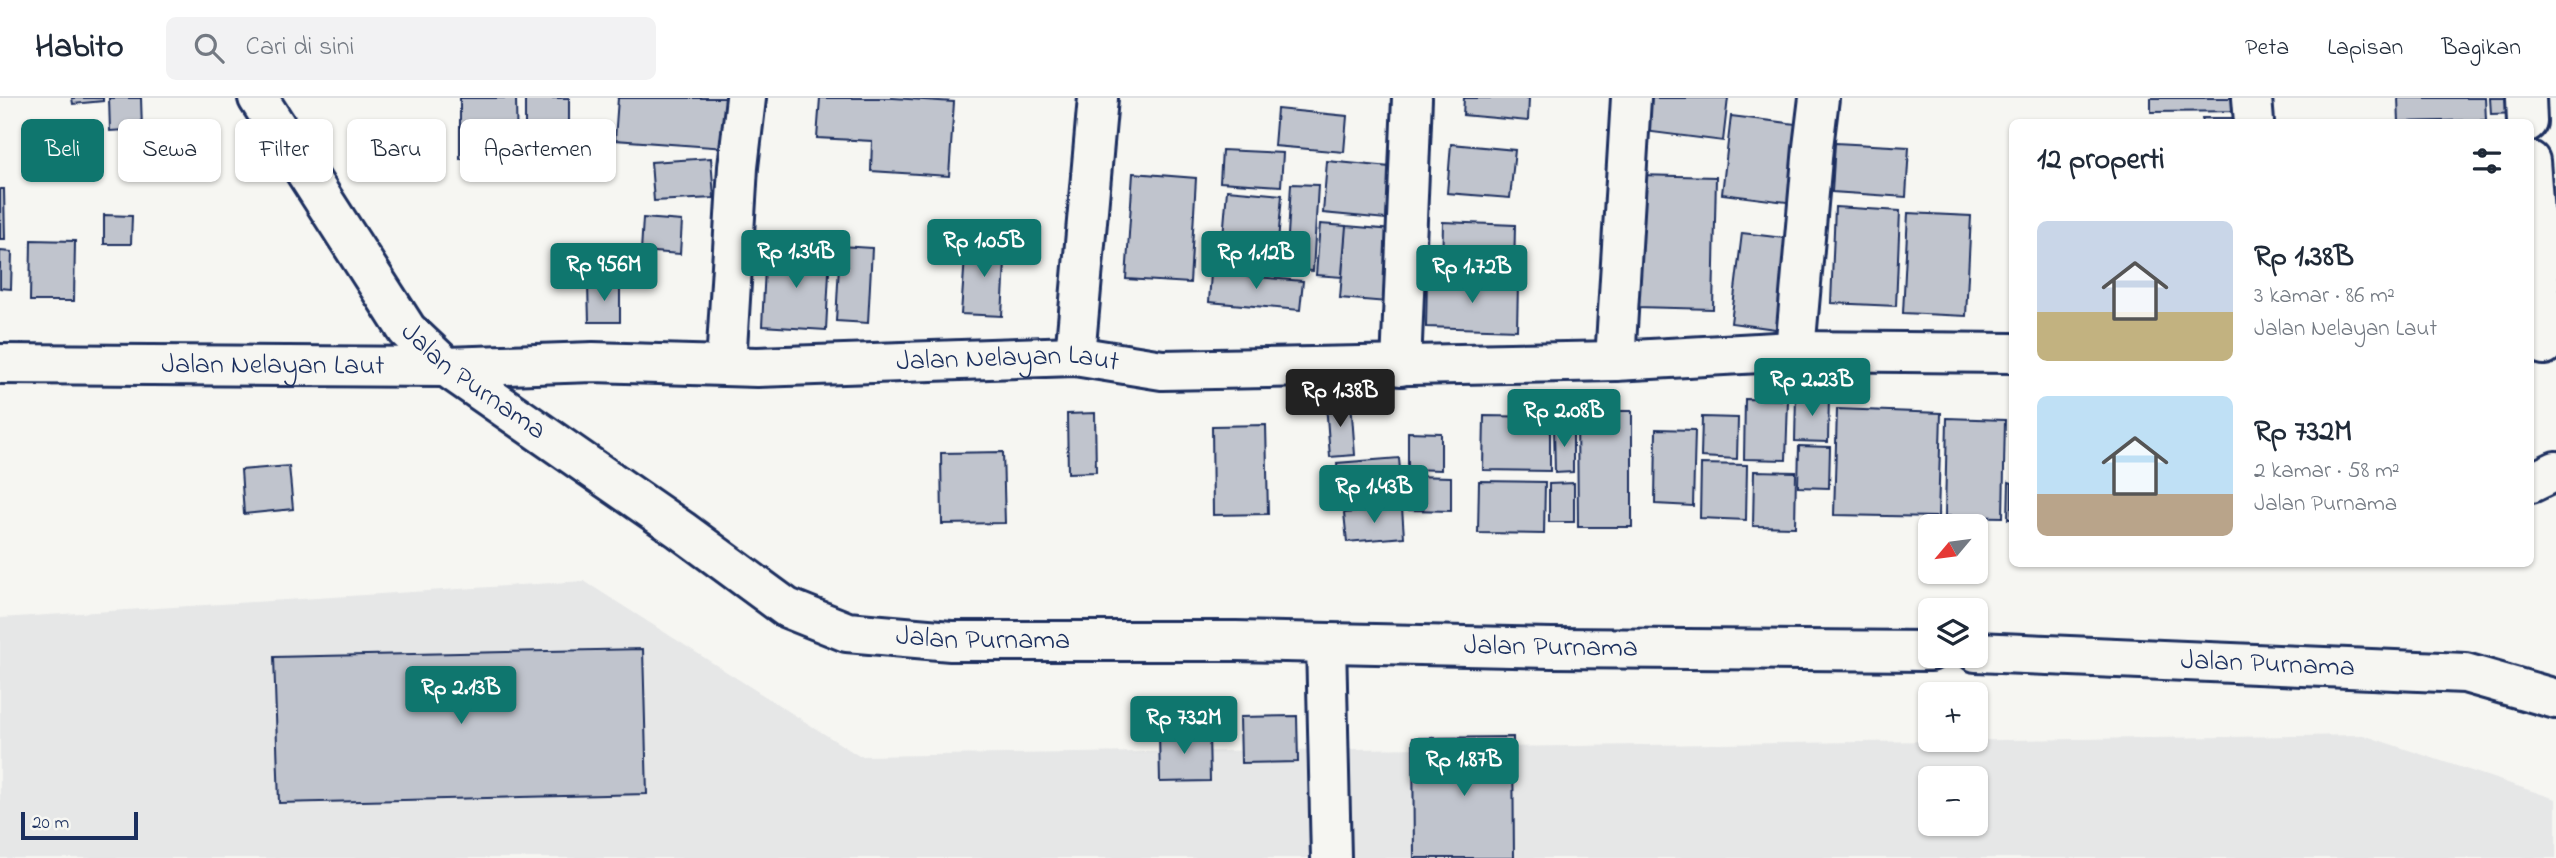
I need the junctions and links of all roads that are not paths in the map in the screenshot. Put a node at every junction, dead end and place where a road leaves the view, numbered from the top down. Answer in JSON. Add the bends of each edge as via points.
{"nodes":[{"id":1,"x":258,"y":98,"type":"edge"},
{"id":2,"x":746,"y":98,"type":"edge"},
{"id":3,"x":1098,"y":98,"type":"edge"},
{"id":4,"x":1412,"y":98,"type":"edge"},
{"id":5,"x":1631,"y":98,"type":"edge"},
{"id":6,"x":1819,"y":98,"type":"edge"},
{"id":7,"x":2252,"y":98,"type":"edge"},
{"id":8,"x":2526,"y":98,"type":"edge"},
{"id":9,"x":2254,"y":119,"type":"edge"},
{"id":10,"x":2527,"y":119,"type":"edge"},
{"id":11,"x":2534,"y":214,"type":"edge"},
{"id":12,"x":2544,"y":346,"type":"edge"},
{"id":13,"x":1795,"y":351,"type":"junction"},
{"id":14,"x":2009,"y":353,"type":"edge"},
{"id":15,"x":1075,"y":356,"type":"junction"},
{"id":16,"x":1615,"y":361,"type":"junction"},
{"id":17,"x":0,"y":364,"type":"edge"},
{"id":18,"x":726,"y":365,"type":"junction"},
{"id":19,"x":1401,"y":366,"type":"junction"},
{"id":20,"x":446,"y":367,"type":"junction"},
{"id":21,"x":2556,"y":471,"type":"edge"},
{"id":22,"x":2534,"y":482,"type":"edge"},
{"id":23,"x":1326,"y":643,"type":"junction"},
{"id":24,"x":1918,"y":651,"type":"edge"},
{"id":25,"x":1988,"y":653,"type":"edge"},
{"id":26,"x":2556,"y":699,"type":"edge"},
{"id":27,"x":1331,"y":858,"type":"edge"}],
"edges":[{"from":1,"to":20,"type":"street","name":"Jalan Purnama","via":[[407,330]]},
{"from":2,"to":18,"type":"street"},
{"from":3,"to":15,"type":"street"},
{"from":4,"to":19,"type":"street"},
{"from":5,"to":16,"type":"street"},
{"from":6,"to":13,"type":"street"},
{"from":7,"to":9,"type":"street"},
{"from":8,"to":10,"type":"street"},
{"from":11,"to":12,"type":"street"},
{"from":13,"to":14,"type":"street","name":"Jalan Nelayan Laut"},
{"from":13,"to":16,"type":"street","name":"Jalan Nelayan Laut"},
{"from":15,"to":18,"type":"street","name":"Jalan Nelayan Laut"},
{"from":15,"to":19,"type":"street","name":"Jalan Nelayan Laut","via":[[1162,370]]},
{"from":16,"to":19,"type":"street","name":"Jalan Nelayan Laut"},
{"from":17,"to":20,"type":"street","name":"Jalan Nelayan Laut"},
{"from":18,"to":20,"type":"street","name":"Jalan Nelayan Laut","via":[[593,362]]},
{"from":20,"to":23,"type":"street","name":"Jalan Purnama","via":[[787,608],[847,632],[951,641]]},
{"from":21,"to":22,"type":"street"},
{"from":23,"to":24,"type":"street","name":"Jalan Purnama"},
{"from":23,"to":27,"type":"street"},
{"from":25,"to":26,"type":"street","name":"Jalan Purnama","via":[[2465,674]]}]}
